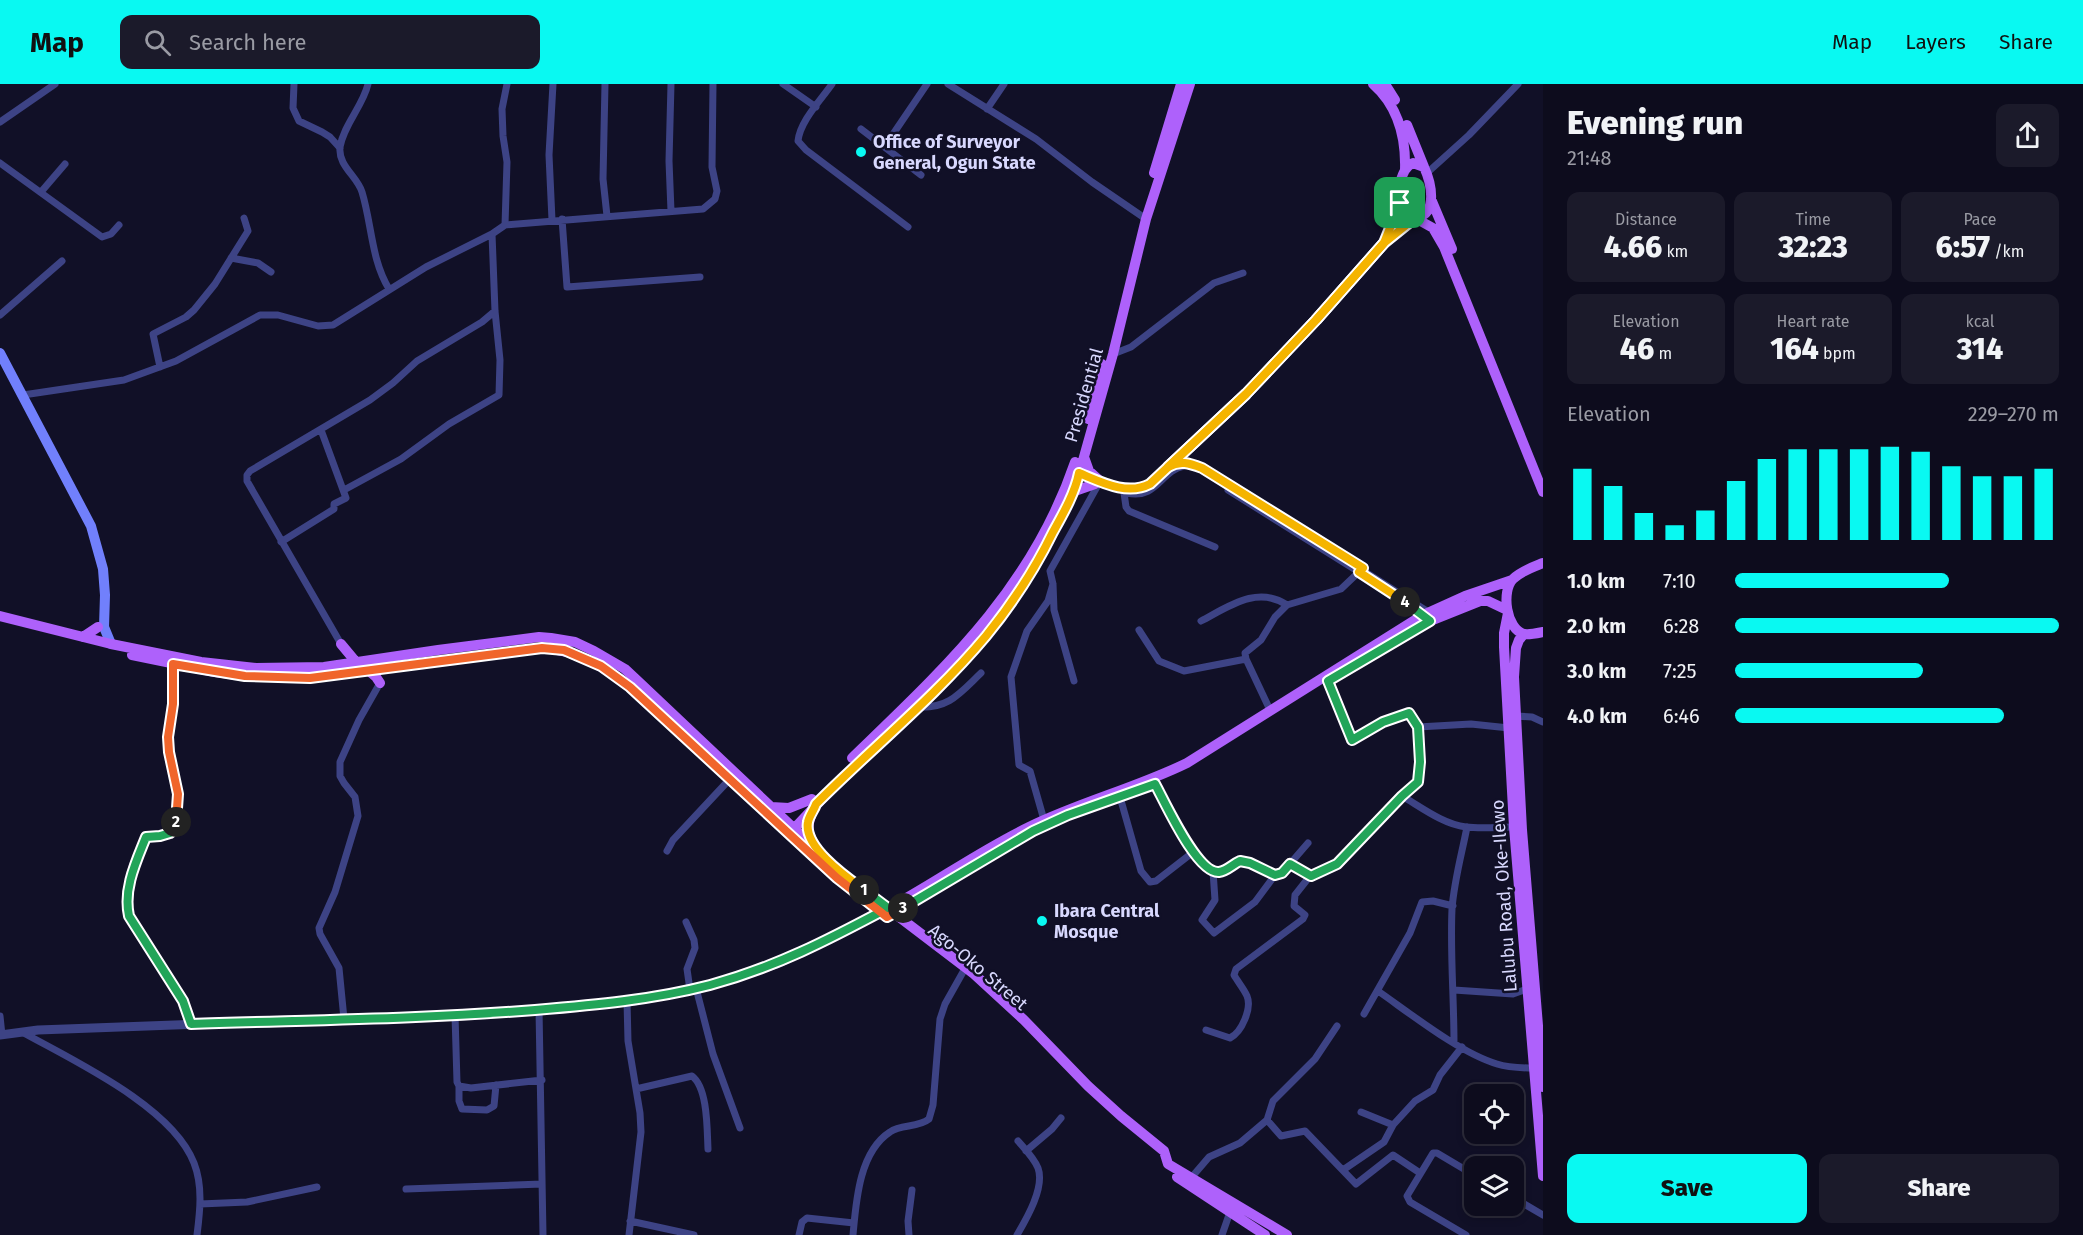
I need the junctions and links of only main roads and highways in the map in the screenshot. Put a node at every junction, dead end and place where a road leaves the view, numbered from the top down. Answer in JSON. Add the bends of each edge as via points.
{"nodes":[{"id":1,"x":1181,"y":84,"type":"edge"},
{"id":2,"x":1190,"y":84,"type":"edge"},
{"id":3,"x":1373,"y":84,"type":"edge"},
{"id":4,"x":1385,"y":84,"type":"edge"},
{"id":5,"x":1425,"y":170,"type":"junction"},
{"id":6,"x":1405,"y":171,"type":"junction"},
{"id":7,"x":1431,"y":199,"type":"junction"},
{"id":8,"x":1143,"y":217,"type":"junction"},
{"id":9,"x":1415,"y":218,"type":"junction"},
{"id":10,"x":0,"y":352,"type":"edge"},
{"id":11,"x":0,"y":363,"type":"edge"},
{"id":12,"x":1084,"y":457,"type":"junction"},
{"id":13,"x":1075,"y":474,"type":"junction"},
{"id":14,"x":1543,"y":474,"type":"edge"},
{"id":15,"x":1072,"y":492,"type":"junction"},
{"id":16,"x":1543,"y":492,"type":"edge"},
{"id":17,"x":1543,"y":563,"type":"edge"},
{"id":18,"x":1512,"y":580,"type":"junction"},
{"id":19,"x":1508,"y":611,"type":"junction"},
{"id":20,"x":0,"y":616,"type":"edge"},
{"id":21,"x":1430,"y":617,"type":"junction"},
{"id":22,"x":0,"y":623,"type":"edge"},
{"id":23,"x":15,"y":624,"type":"junction"},
{"id":24,"x":31,"y":627,"type":"junction"},
{"id":25,"x":98,"y":627,"type":"junction"},
{"id":26,"x":1543,"y":632,"type":"edge"},
{"id":27,"x":1524,"y":634,"type":"junction"},
{"id":28,"x":83,"y":637,"type":"junction"},
{"id":29,"x":99,"y":640,"type":"junction"},
{"id":30,"x":111,"y":644,"type":"junction"},
{"id":31,"x":356,"y":662,"type":"junction"},
{"id":32,"x":387,"y":668,"type":"junction"},
{"id":33,"x":328,"y":669,"type":"junction"},
{"id":34,"x":369,"y":671,"type":"junction"},
{"id":35,"x":309,"y":673,"type":"junction"},
{"id":36,"x":814,"y":802,"type":"junction"},
{"id":37,"x":771,"y":807,"type":"junction"},
{"id":38,"x":789,"y":829,"type":"junction"},
{"id":39,"x":819,"y":852,"type":"junction"},
{"id":40,"x":888,"y":912,"type":"junction"},
{"id":41,"x":1543,"y":1090,"type":"edge"},
{"id":42,"x":1162,"y":1153,"type":"junction"},
{"id":43,"x":1166,"y":1167,"type":"junction"},
{"id":44,"x":1543,"y":1176,"type":"edge"},
{"id":45,"x":1265,"y":1235,"type":"edge"},
{"id":46,"x":1287,"y":1235,"type":"edge"}],
"edges":[{"from":1,"to":8,"type":"main road"},
{"from":2,"to":8,"type":"main road","name":"Presidential"},
{"from":3,"to":6,"type":"main road","via":[[1398,120],[1404,137]]},
{"from":4,"to":5,"type":"main road","via":[[1404,117]]},
{"from":5,"to":6,"type":"main road","via":[[1413,163]]},
{"from":5,"to":7,"type":"main road"},
{"from":6,"to":9,"type":"main road","via":[[1400,203]]},
{"from":7,"to":9,"type":"main road","via":[[1428,211]]},
{"from":7,"to":14,"type":"main road"},
{"from":8,"to":12,"type":"main road","name":"Presidential","via":[[1113,354]]},
{"from":8,"to":13,"type":"main road"},
{"from":9,"to":16,"type":"main road","via":[[1433,228],[1444,247]]},
{"from":10,"to":30,"type":"main road","via":[[91,526],[103,569],[104,627]]},
{"from":11,"to":25,"type":"main road","via":[[91,543],[98,576]]},
{"from":12,"to":13,"type":"main road","name":"Presidential"},
{"from":12,"to":15,"type":"main road","via":[[1098,483]]},
{"from":13,"to":15,"type":"main road","name":"Presidential"},
{"from":13,"to":36,"type":"main road","via":[[1040,541],[995,611]]},
{"from":15,"to":36,"type":"main road","name":"Presidential","via":[[1021,588],[984,638],[918,707]]},
{"from":17,"to":18,"type":"main road"},
{"from":18,"to":19,"type":"main road","name":"Lalubu Road, Oke-Ilewo","via":[[1506,594]]},
{"from":18,"to":21,"type":"main road","via":[[1465,596]]},
{"from":19,"to":21,"type":"main road","via":[[1480,601]]},
{"from":19,"to":27,"type":"main road"},
{"from":19,"to":44,"type":"main road","name":"Lalubu Road, Oke-Ilewo","via":[[1504,633],[1514,828]]},
{"from":20,"to":23,"type":"main road"},
{"from":21,"to":40,"type":"main road","via":[[1178,767],[1015,834]]},
{"from":21,"to":40,"type":"main road","via":[[1189,767],[1033,831]]},
{"from":22,"to":23,"type":"main road"},
{"from":23,"to":24,"type":"main road"},
{"from":24,"to":28,"type":"main road"},
{"from":24,"to":35,"type":"main road","via":[[199,670],[245,676]]},
{"from":25,"to":28,"type":"main road"},
{"from":25,"to":29,"type":"main road"},
{"from":26,"to":27,"type":"main road"},
{"from":27,"to":41,"type":"main road","name":"Lalubu Road, Oke-Ilewo","via":[[1516,648],[1514,666],[1516,716]]},
{"from":28,"to":29,"type":"main road"},
{"from":29,"to":30,"type":"main road"},
{"from":30,"to":35,"type":"main road","via":[[225,665]]},
{"from":31,"to":33,"type":"main road"},
{"from":31,"to":33,"type":"main road","via":[[341,645],[341,655]]},
{"from":31,"to":37,"type":"main road","via":[[539,637],[575,642],[625,669]]},
{"from":32,"to":34,"type":"main road","name":"Ago-Oko Street"},
{"from":32,"to":34,"type":"main road","via":[[380,683]]},
{"from":32,"to":38,"type":"main road","name":"Ago-Oko Street","via":[[542,648],[564,650],[616,676],[729,780]]},
{"from":33,"to":34,"type":"main road","name":"Ago-Oko Street"},
{"from":33,"to":35,"type":"main road"},
{"from":36,"to":37,"type":"main road"},
{"from":36,"to":38,"type":"main road","name":"Presidential"},
{"from":36,"to":39,"type":"main road","via":[[808,829]]},
{"from":37,"to":38,"type":"main road"},
{"from":38,"to":39,"type":"main road"},
{"from":38,"to":40,"type":"main road","name":"Ago-Oko Street","via":[[837,878]]},
{"from":39,"to":40,"type":"main road"},
{"from":40,"to":42,"type":"main road","name":"Ago-Oko Street","via":[[963,972],[1091,1096]]},
{"from":40,"to":42,"type":"main road","via":[[974,974]]},
{"from":42,"to":43,"type":"main road"},
{"from":43,"to":45,"type":"main road"},
{"from":43,"to":46,"type":"main road"}]}
